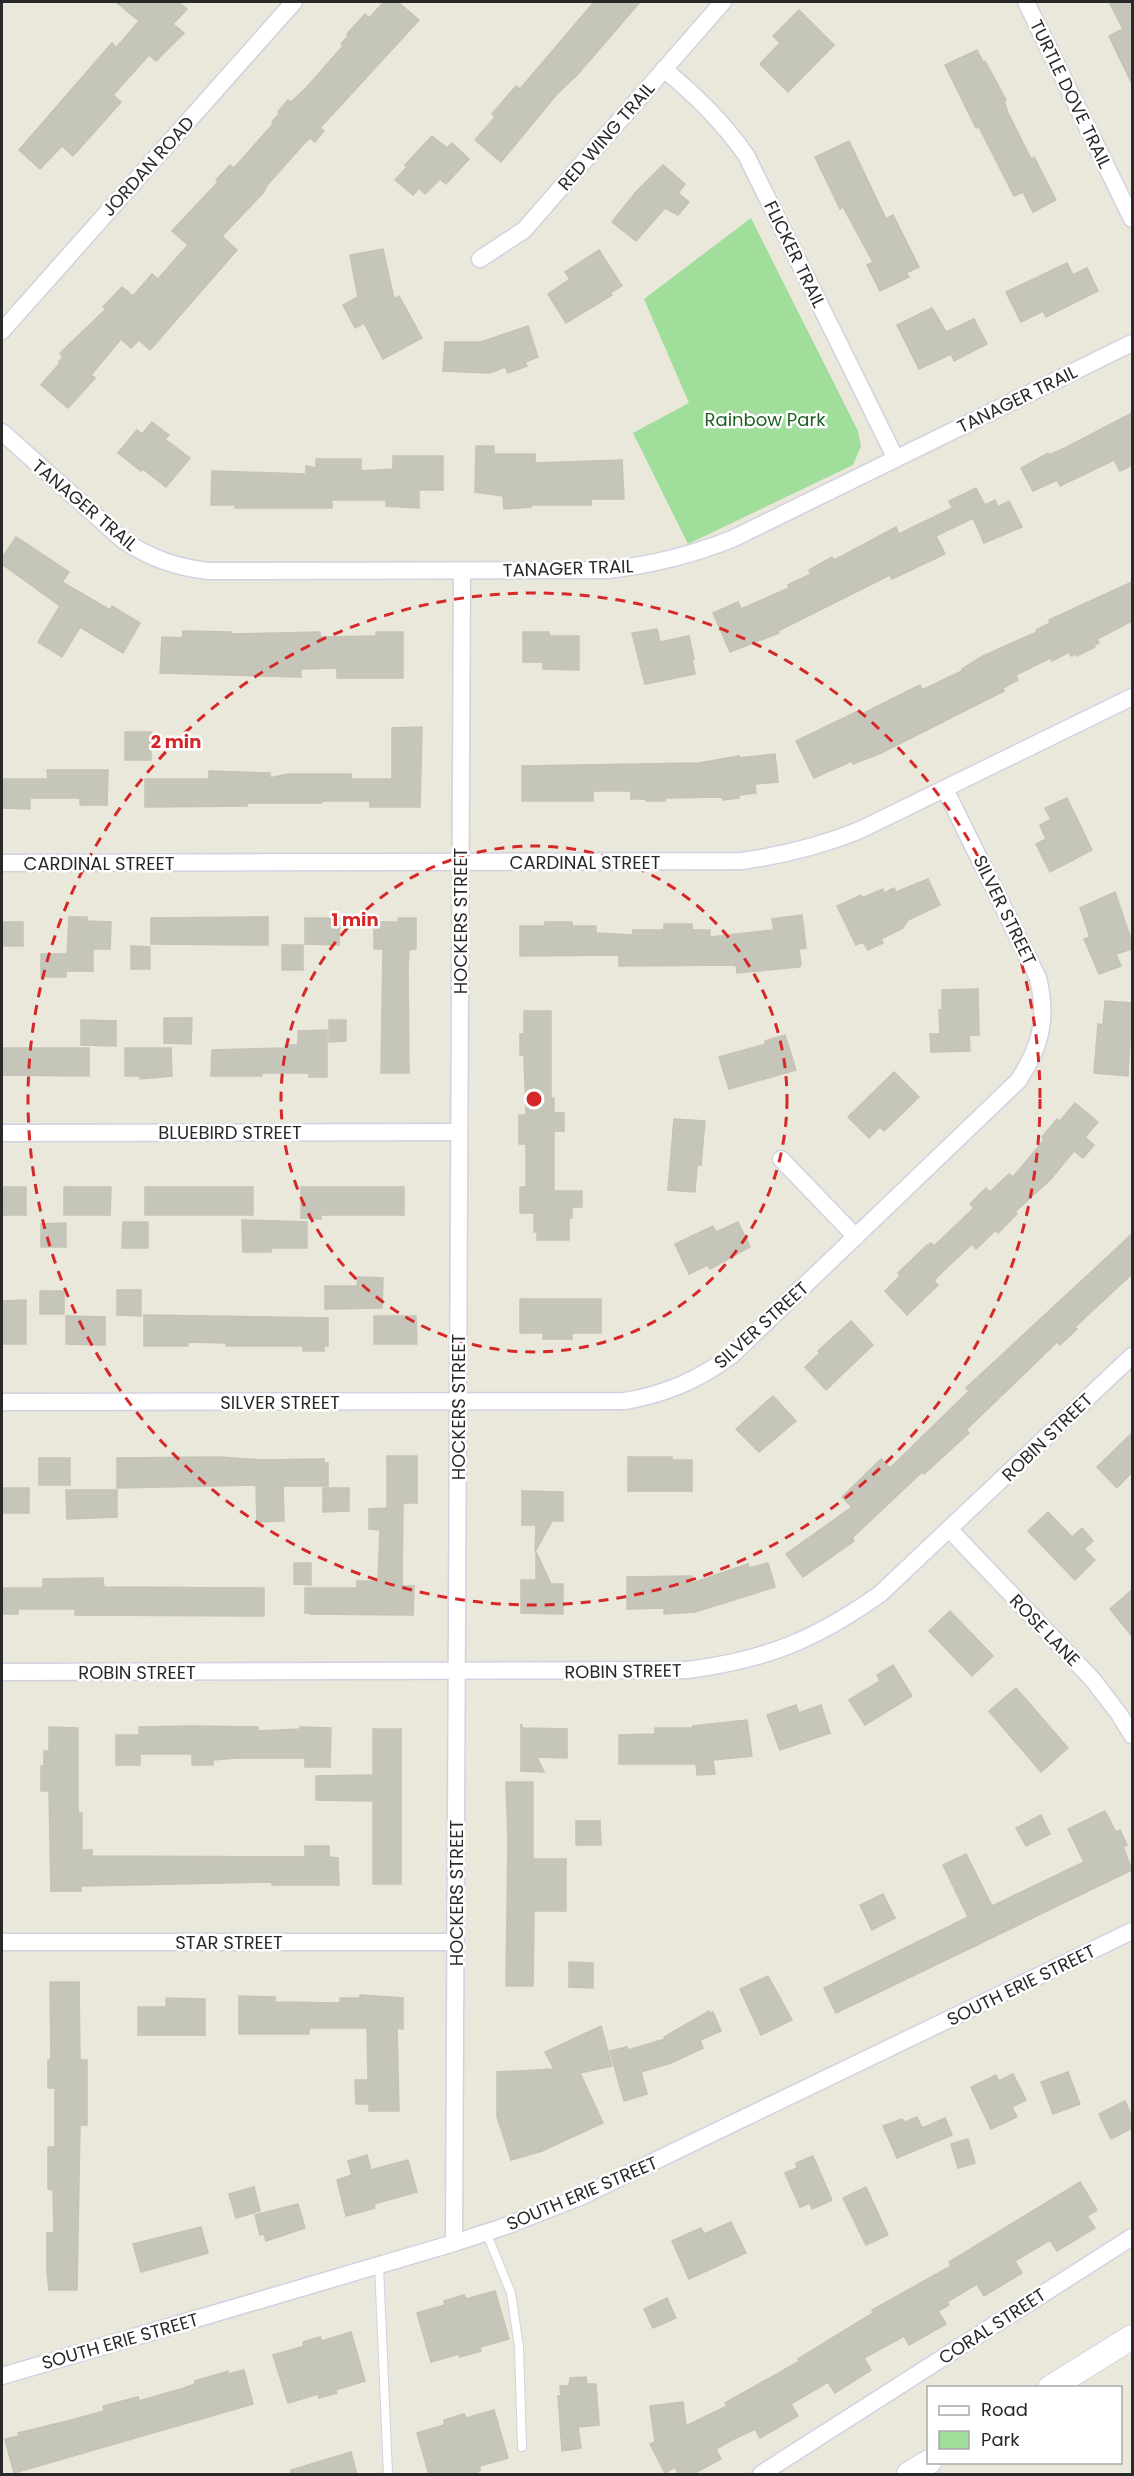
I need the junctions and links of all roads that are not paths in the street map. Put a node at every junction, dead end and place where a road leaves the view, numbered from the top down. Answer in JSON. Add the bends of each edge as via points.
{"nodes":[{"id":1,"x":294,"y":2,"type":"edge"},
{"id":2,"x":723,"y":2,"type":"edge"},
{"id":3,"x":1026,"y":2,"type":"edge"},
{"id":4,"x":664,"y":69,"type":"junction"},
{"id":5,"x":1132,"y":219,"type":"edge"},
{"id":6,"x":480,"y":259,"type":"dead end"},
{"id":7,"x":2,"y":331,"type":"edge"},
{"id":8,"x":1132,"y":343,"type":"edge"},
{"id":9,"x":2,"y":432,"type":"edge"},
{"id":10,"x":896,"y":459,"type":"junction"},
{"id":11,"x":462,"y":571,"type":"junction"},
{"id":12,"x":1132,"y":697,"type":"edge"},
{"id":13,"x":945,"y":789,"type":"junction"},
{"id":14,"x":460,"y":862,"type":"junction"},
{"id":15,"x":2,"y":863,"type":"edge"},
{"id":16,"x":459,"y":1132,"type":"junction"},
{"id":17,"x":2,"y":1133,"type":"edge"},
{"id":18,"x":781,"y":1159,"type":"dead end"},
{"id":19,"x":856,"y":1237,"type":"junction"},
{"id":20,"x":1132,"y":1356,"type":"edge"},
{"id":21,"x":2,"y":1402,"type":"edge"},
{"id":22,"x":458,"y":1402,"type":"junction"},
{"id":23,"x":950,"y":1530,"type":"junction"},
{"id":24,"x":2,"y":1672,"type":"edge"},
{"id":25,"x":457,"y":1672,"type":"junction"},
{"id":26,"x":1132,"y":1735,"type":"edge"},
{"id":27,"x":1132,"y":1931,"type":"edge"},
{"id":28,"x":2,"y":1942,"type":"edge"},
{"id":29,"x":456,"y":1942,"type":"junction"},
{"id":30,"x":486,"y":2232,"type":"junction"},
{"id":31,"x":1132,"y":2236,"type":"edge"},
{"id":32,"x":454,"y":2243,"type":"junction"},
{"id":33,"x":379,"y":2265,"type":"junction"},
{"id":34,"x":1132,"y":2337,"type":"edge"},
{"id":35,"x":2,"y":2376,"type":"edge"},
{"id":36,"x":1053,"y":2386,"type":"edge"},
{"id":37,"x":522,"y":2447,"type":"dead end"},
{"id":38,"x":927,"y":2464,"type":"edge"},
{"id":39,"x":388,"y":2475,"type":"edge"},
{"id":40,"x":761,"y":2475,"type":"edge"},
{"id":41,"x":909,"y":2475,"type":"edge"}],
"edges":[{"from":1,"to":7,"type":"street","name":"JORDAN ROAD"},
{"from":2,"to":4,"type":"street","name":"RED WING TRAIL"},
{"from":3,"to":5,"type":"street","name":"TURTLE DOVE TRAIL"},
{"from":4,"to":6,"type":"street","name":"RED WING TRAIL","via":[[524,230]]},
{"from":4,"to":10,"type":"street","name":"FLICKER TRAIL","via":[[727,128],[746,155]]},
{"from":8,"to":10,"type":"street","name":"TANAGER TRAIL"},
{"from":9,"to":11,"type":"street","name":"TANAGER TRAIL","via":[[123,540],[165,563],[208,571]]},
{"from":10,"to":11,"type":"street","name":"TANAGER TRAIL","via":[[694,554],[607,570]]},
{"from":11,"to":14,"type":"street","name":"HOCKERS STREET"},
{"from":12,"to":13,"type":"street","name":"CARDINAL STREET"},
{"from":13,"to":14,"type":"street","name":"CARDINAL STREET","via":[[822,846],[782,856],[742,861]]},
{"from":13,"to":19,"type":"street","name":"SILVER STREET","via":[[1035,972],[1042,995],[1040,1037],[1018,1081]]},
{"from":14,"to":15,"type":"street","name":"CARDINAL STREET"},
{"from":14,"to":16,"type":"street","name":"HOCKERS STREET"},
{"from":16,"to":17,"type":"street","name":"BLUEBIRD STREET"},
{"from":16,"to":22,"type":"street","name":"HOCKERS STREET"},
{"from":18,"to":19,"type":"street"},
{"from":19,"to":22,"type":"street","name":"SILVER STREET","via":[[732,1355],[679,1388],[625,1401]]},
{"from":20,"to":23,"type":"street","name":"ROBIN STREET"},
{"from":21,"to":22,"type":"street","name":"SILVER STREET"},
{"from":22,"to":25,"type":"street","name":"HOCKERS STREET"},
{"from":23,"to":25,"type":"street","name":"ROBIN STREET","via":[[880,1594],[846,1618],[809,1639],[770,1654],[687,1670]]},
{"from":23,"to":26,"type":"street","name":"ROSE LANE","via":[[1093,1680]]},
{"from":24,"to":25,"type":"street","name":"ROBIN STREET"},
{"from":25,"to":29,"type":"street","name":"HOCKERS STREET"},
{"from":27,"to":30,"type":"street","name":"SOUTH ERIE STREET","via":[[616,2181]]},
{"from":28,"to":29,"type":"street","name":"STAR STREET"},
{"from":29,"to":32,"type":"street","name":"HOCKERS STREET"},
{"from":30,"to":32,"type":"street","name":"SOUTH ERIE STREET"},
{"from":30,"to":37,"type":"lane","via":[[511,2293],[519,2347]]},
{"from":31,"to":40,"type":"street","name":"CORAL STREET"},
{"from":32,"to":33,"type":"street","name":"SOUTH ERIE STREET"},
{"from":33,"to":35,"type":"street","name":"SOUTH ERIE STREET"},
{"from":33,"to":39,"type":"lane"},
{"from":34,"to":36,"type":"main road"},
{"from":38,"to":41,"type":"main road"}]}
